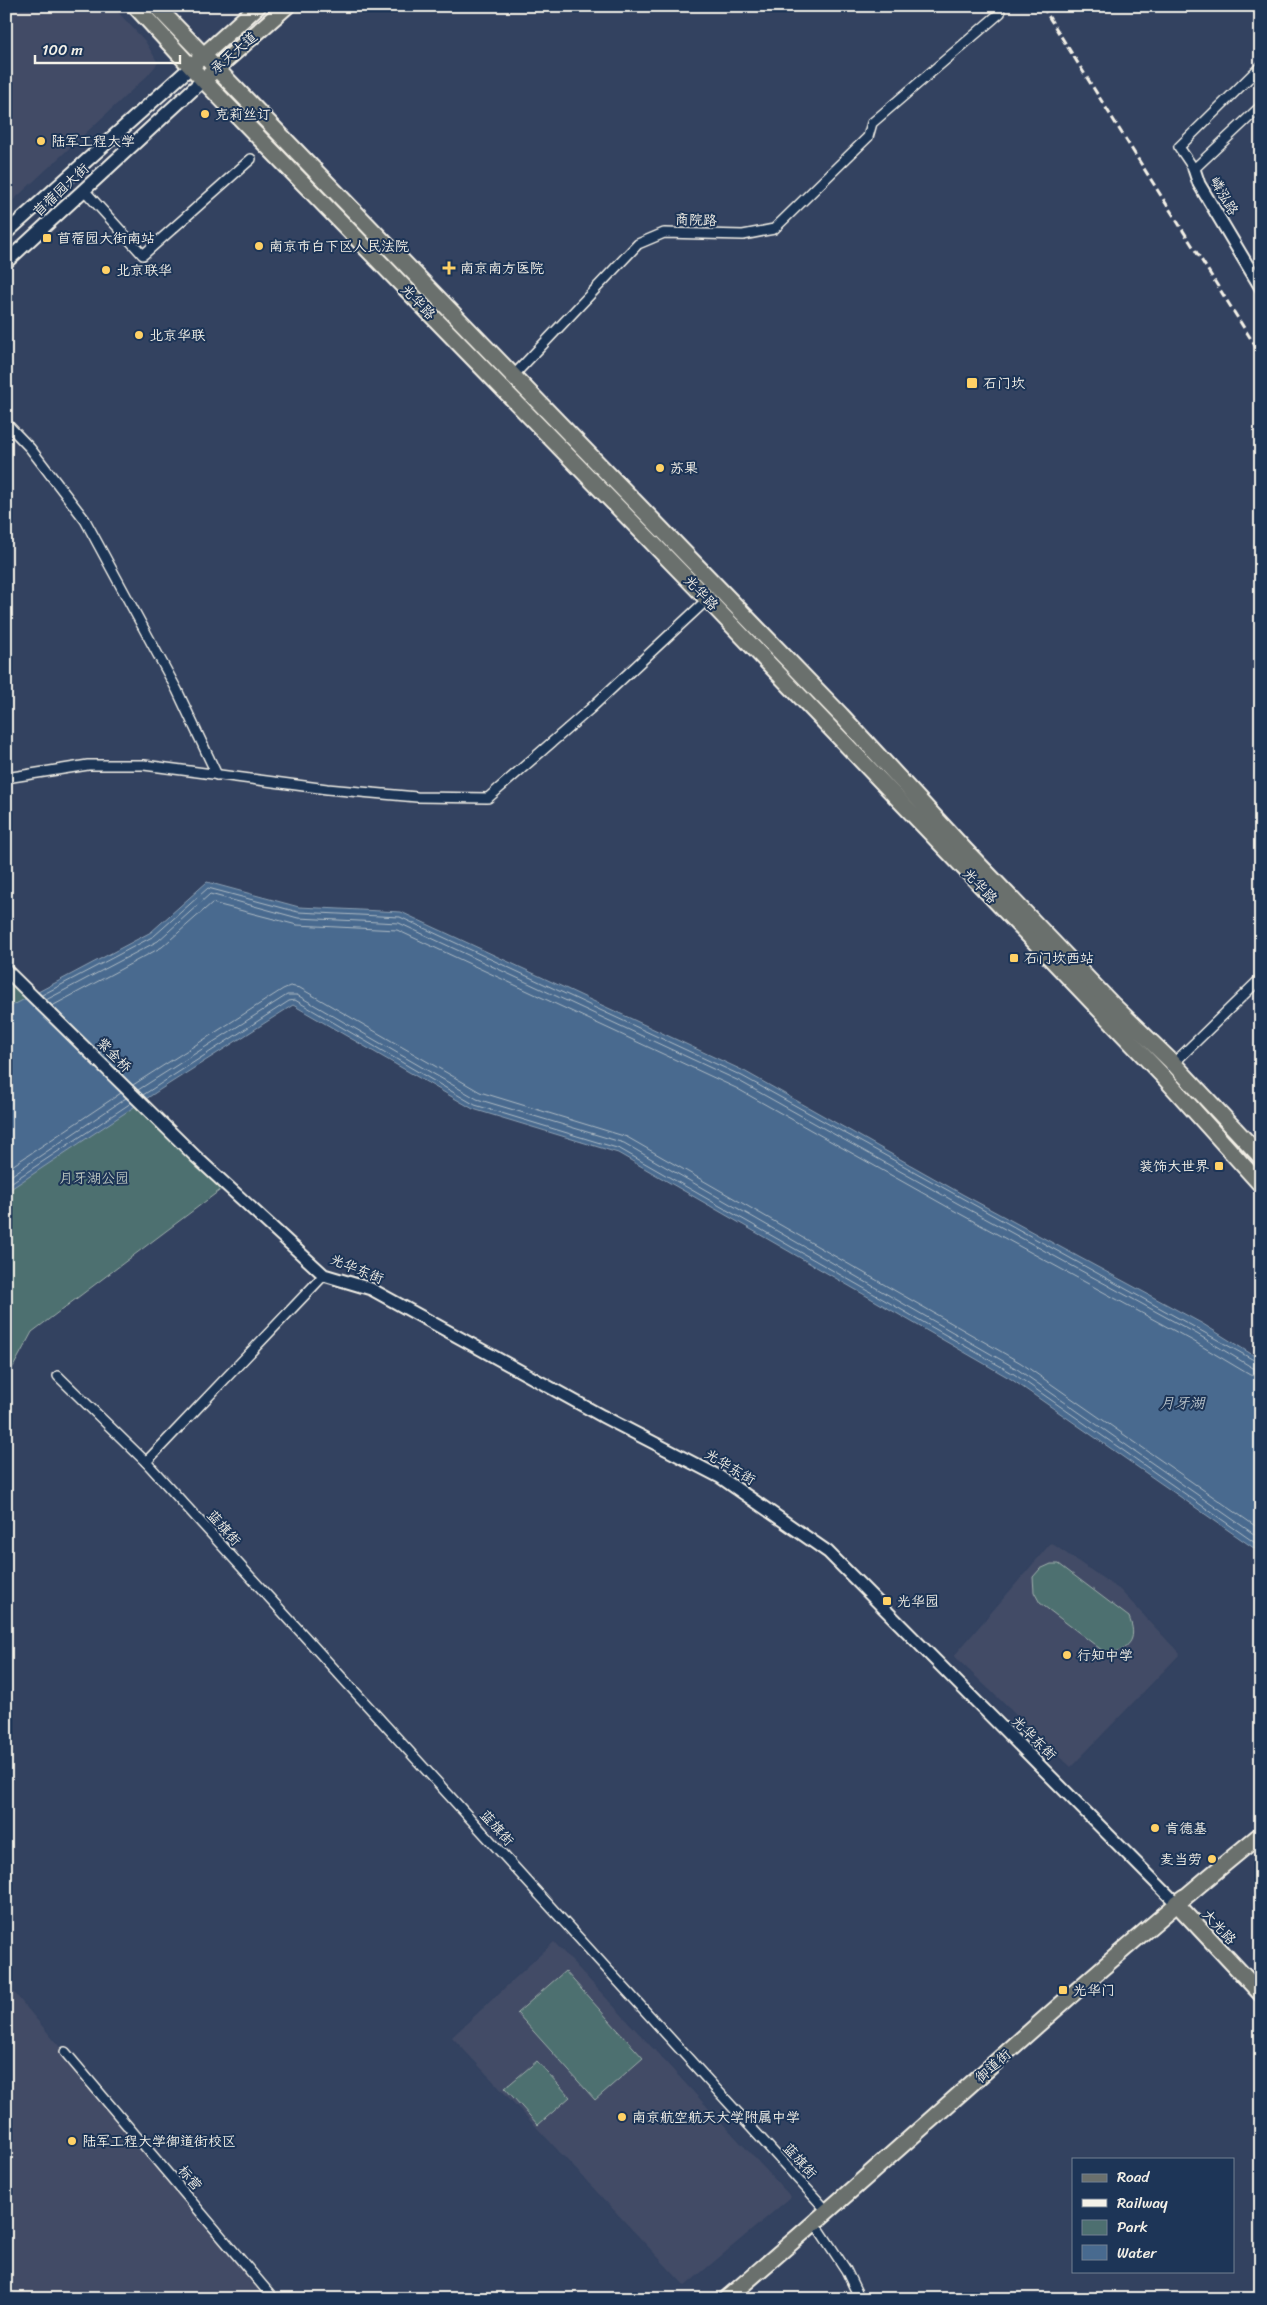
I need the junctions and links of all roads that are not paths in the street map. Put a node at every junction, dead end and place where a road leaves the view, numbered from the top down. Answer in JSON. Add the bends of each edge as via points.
{"nodes":[{"id":1,"x":134,"y":6,"type":"edge"},
{"id":2,"x":156,"y":6,"type":"edge"},
{"id":3,"x":258,"y":6,"type":"edge"},
{"id":4,"x":288,"y":6,"type":"edge"},
{"id":5,"x":997,"y":6,"type":"edge"},
{"id":6,"x":197,"y":60,"type":"junction"},
{"id":7,"x":1261,"y":66,"type":"edge"},
{"id":8,"x":216,"y":69,"type":"junction"},
{"id":9,"x":203,"y":80,"type":"junction"},
{"id":10,"x":1261,"y":106,"type":"edge"},
{"id":11,"x":250,"y":159,"type":"dead end"},
{"id":12,"x":1194,"y":169,"type":"junction"},
{"id":13,"x":84,"y":190,"type":"junction"},
{"id":14,"x":8,"y":228,"type":"edge"},
{"id":15,"x":6,"y":262,"type":"edge"},
{"id":16,"x":1261,"y":288,"type":"edge"},
{"id":17,"x":514,"y":376,"type":"junction"},
{"id":18,"x":6,"y":423,"type":"edge"},
{"id":19,"x":713,"y":595,"type":"junction"},
{"id":20,"x":217,"y":775,"type":"junction"},
{"id":21,"x":6,"y":778,"type":"edge"},
{"id":22,"x":9,"y":972,"type":"edge"},
{"id":23,"x":1261,"y":978,"type":"edge"},
{"id":24,"x":1173,"y":1064,"type":"junction"},
{"id":25,"x":1162,"y":1075,"type":"junction"},
{"id":26,"x":196,"y":1157,"type":"joint"},
{"id":27,"x":1261,"y":1157,"type":"edge"},
{"id":28,"x":1261,"y":1185,"type":"edge"},
{"id":29,"x":324,"y":1274,"type":"junction"},
{"id":30,"x":58,"y":1376,"type":"dead end"},
{"id":31,"x":146,"y":1462,"type":"junction"},
{"id":32,"x":1261,"y":1834,"type":"edge"},
{"id":33,"x":1176,"y":1903,"type":"junction"},
{"id":34,"x":1261,"y":1994,"type":"edge"},
{"id":35,"x":65,"y":2052,"type":"dead end"},
{"id":36,"x":828,"y":2212,"type":"junction"},
{"id":37,"x":815,"y":2223,"type":"junction"},
{"id":38,"x":274,"y":2299,"type":"edge"},
{"id":39,"x":726,"y":2299,"type":"edge"},
{"id":40,"x":860,"y":2299,"type":"edge"}],
"edges":[{"from":1,"to":6,"type":"main road","name":"光华路"},
{"from":2,"to":6,"type":"main road","name":"光华路"},
{"from":3,"to":6,"type":"main road","name":"承天大道"},
{"from":4,"to":8,"type":"main road","name":"承天大道"},
{"from":5,"to":17,"type":"street","name":"商院路","via":[[1000,13],[872,122],[868,137],[774,229],[743,235],[664,232],[638,244]]},
{"from":6,"to":8,"type":"main road","name":"光华路"},
{"from":6,"to":9,"type":"main road","name":"光华路"},
{"from":6,"to":14,"type":"main road","name":"苜蓿园大街"},
{"from":7,"to":12,"type":"street","via":[[1179,147]]},
{"from":8,"to":9,"type":"main road","name":"承天大道"},
{"from":8,"to":17,"type":"main road","name":"光华路"},
{"from":9,"to":13,"type":"main road","name":"苜蓿园大街"},
{"from":9,"to":19,"type":"main road","name":"光华路"},
{"from":10,"to":12,"type":"street"},
{"from":11,"to":13,"type":"street","via":[[143,255]]},
{"from":12,"to":16,"type":"street","name":"嶙泓路","via":[[1199,184]]},
{"from":13,"to":15,"type":"main road","name":"苜蓿园大街"},
{"from":17,"to":19,"type":"main road","name":"光华路"},
{"from":18,"to":20,"type":"street","via":[[30,448],[85,520],[177,690]]},
{"from":19,"to":20,"type":"street","via":[[590,710],[488,798],[417,797]]},
{"from":19,"to":24,"type":"main road","name":"光华路","via":[[841,715],[964,850]]},
{"from":19,"to":25,"type":"main road","name":"光华路"},
{"from":20,"to":21,"type":"street","via":[[144,765],[97,765]]},
{"from":22,"to":26,"type":"street","name":"紫金桥"},
{"from":23,"to":24,"type":"street"},
{"from":24,"to":25,"type":"street"},
{"from":24,"to":27,"type":"main road","name":"光华路"},
{"from":25,"to":28,"type":"main road","name":"光华路"},
{"from":26,"to":29,"type":"street","name":"光华东街"},
{"from":29,"to":31,"type":"street"},
{"from":29,"to":33,"type":"street","name":"光华东街","via":[[371,1289],[720,1477],[828,1552]]},
{"from":30,"to":31,"type":"street","name":"蓝旗街"},
{"from":31,"to":36,"type":"street","name":"蓝旗街"},
{"from":32,"to":33,"type":"main road","name":"御道街"},
{"from":33,"to":34,"type":"main road"},
{"from":33,"to":36,"type":"main road","name":"御道街"},
{"from":35,"to":38,"type":"street","name":"标营"},
{"from":36,"to":37,"type":"main road","name":"御道街"},
{"from":37,"to":39,"type":"main road","name":"御道街"},
{"from":37,"to":40,"type":"street","via":[[846,2270]]}]}
